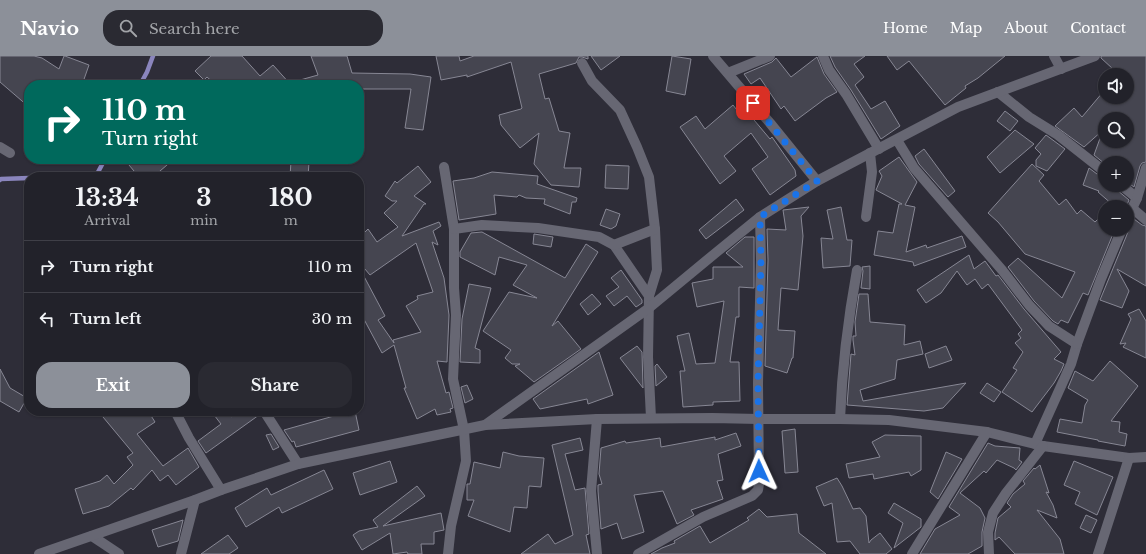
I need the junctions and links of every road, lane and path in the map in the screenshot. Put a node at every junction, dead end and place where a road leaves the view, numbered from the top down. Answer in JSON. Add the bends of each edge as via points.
{"nodes":[{"id":1,"x":713,"y":56,"type":"edge"},
{"id":2,"x":770,"y":56,"type":"edge"},
{"id":3,"x":823,"y":56,"type":"edge"},
{"id":4,"x":1054,"y":56,"type":"edge"},
{"id":5,"x":1095,"y":56,"type":"edge"},
{"id":6,"x":582,"y":63,"type":"dead end"},
{"id":7,"x":1061,"y":69,"type":"junction"},
{"id":8,"x":728,"y":73,"type":"junction"},
{"id":9,"x":998,"y":92,"type":"junction"},
{"id":10,"x":897,"y":140,"type":"junction"},
{"id":11,"x":0,"y":147,"type":"edge"},
{"id":12,"x":874,"y":151,"type":"junction"},
{"id":13,"x":10,"y":153,"type":"dead end"},
{"id":14,"x":1098,"y":166,"type":"edge"},
{"id":15,"x":444,"y":167,"type":"dead end"},
{"id":16,"x":1146,"y":168,"type":"edge"},
{"id":17,"x":817,"y":181,"type":"junction"},
{"id":18,"x":1130,"y":192,"type":"edge"},
{"id":19,"x":1137,"y":198,"type":"junction"},
{"id":20,"x":1134,"y":204,"type":"edge"},
{"id":21,"x":1134,"y":210,"type":"edge"},
{"id":22,"x":760,"y":217,"type":"junction"},
{"id":23,"x":866,"y":218,"type":"dead end"},
{"id":24,"x":1146,"y":220,"type":"edge"},
{"id":25,"x":454,"y":229,"type":"junction"},
{"id":26,"x":655,"y":229,"type":"junction"},
{"id":27,"x":1119,"y":236,"type":"edge"},
{"id":28,"x":614,"y":245,"type":"junction"},
{"id":29,"x":857,"y":270,"type":"dead end"},
{"id":30,"x":649,"y":296,"type":"junction"},
{"id":31,"x":649,"y":308,"type":"junction"},
{"id":32,"x":1077,"y":344,"type":"junction"},
{"id":33,"x":178,"y":416,"type":"edge"},
{"id":34,"x":267,"y":416,"type":"edge"},
{"id":35,"x":651,"y":418,"type":"junction"},
{"id":36,"x":597,"y":419,"type":"junction"},
{"id":37,"x":758,"y":419,"type":"junction"},
{"id":38,"x":840,"y":419,"type":"junction"},
{"id":39,"x":485,"y":426,"type":"junction"},
{"id":40,"x":464,"y":430,"type":"junction"},
{"id":41,"x":987,"y":432,"type":"junction"},
{"id":42,"x":1039,"y":445,"type":"junction"},
{"id":43,"x":1146,"y":457,"type":"edge"},
{"id":44,"x":1129,"y":458,"type":"junction"},
{"id":45,"x":298,"y":464,"type":"junction"},
{"id":46,"x":221,"y":490,"type":"junction"},
{"id":47,"x":195,"y":500,"type":"junction"},
{"id":48,"x":92,"y":536,"type":"junction"},
{"id":49,"x":39,"y":554,"type":"edge"},
{"id":50,"x":119,"y":554,"type":"edge"},
{"id":51,"x":181,"y":554,"type":"edge"},
{"id":52,"x":448,"y":554,"type":"edge"},
{"id":53,"x":597,"y":554,"type":"edge"},
{"id":54,"x":638,"y":554,"type":"edge"},
{"id":55,"x":912,"y":554,"type":"edge"},
{"id":56,"x":989,"y":554,"type":"edge"},
{"id":57,"x":1098,"y":554,"type":"edge"}],
"edges":[{"from":1,"to":8,"type":"street"},
{"from":2,"to":8,"type":"street"},
{"from":3,"to":12,"type":"street","via":[[829,70],[846,94]]},
{"from":4,"to":7,"type":"street"},
{"from":5,"to":7,"type":"street"},
{"from":6,"to":26,"type":"street","via":[[592,81],[620,110],[637,147],[649,178]]},
{"from":7,"to":9,"type":"street"},
{"from":8,"to":17,"type":"street"},
{"from":9,"to":10,"type":"street","via":[[958,107]]},
{"from":9,"to":14,"type":"street"},
{"from":10,"to":12,"type":"street"},
{"from":10,"to":32,"type":"street","via":[[914,168],[1029,305],[1048,326]]},
{"from":11,"to":13,"type":"street"},
{"from":12,"to":17,"type":"street"},
{"from":12,"to":23,"type":"street"},
{"from":15,"to":25,"type":"street"},
{"from":16,"to":19,"type":"street"},
{"from":17,"to":22,"type":"street"},
{"from":18,"to":19,"type":"street"},
{"from":19,"to":20,"type":"street"},
{"from":21,"to":24,"type":"street"},
{"from":22,"to":31,"type":"street"},
{"from":22,"to":37,"type":"street"},
{"from":25,"to":28,"type":"street","via":[[482,225],[538,228],[599,237]]},
{"from":25,"to":40,"type":"street","via":[[456,315],[453,379]]},
{"from":26,"to":28,"type":"street"},
{"from":26,"to":30,"type":"street","via":[[657,270]]},
{"from":27,"to":32,"type":"street"},
{"from":28,"to":30,"type":"street"},
{"from":29,"to":38,"type":"street","via":[[850,309]]},
{"from":30,"to":31,"type":"street"},
{"from":31,"to":35,"type":"street"},
{"from":31,"to":39,"type":"street"},
{"from":32,"to":42,"type":"street"},
{"from":33,"to":46,"type":"street"},
{"from":34,"to":45,"type":"street"},
{"from":35,"to":36,"type":"street"},
{"from":35,"to":37,"type":"street"},
{"from":36,"to":39,"type":"street"},
{"from":36,"to":53,"type":"street","via":[[591,491]]},
{"from":37,"to":38,"type":"street"},
{"from":37,"to":54,"type":"street","via":[[758,490],[752,496],[703,517]]},
{"from":38,"to":41,"type":"street","via":[[889,420]]},
{"from":39,"to":40,"type":"street"},
{"from":40,"to":45,"type":"street"},
{"from":40,"to":52,"type":"street","via":[[466,461],[451,526]]},
{"from":41,"to":42,"type":"street"},
{"from":41,"to":55,"type":"street"},
{"from":42,"to":44,"type":"street"},
{"from":42,"to":56,"type":"street","via":[[993,513],[988,532]]},
{"from":43,"to":44,"type":"street"},
{"from":44,"to":57,"type":"street"},
{"from":45,"to":46,"type":"street"},
{"from":46,"to":47,"type":"street"},
{"from":47,"to":48,"type":"street"},
{"from":47,"to":51,"type":"street"},
{"from":48,"to":49,"type":"street"},
{"from":48,"to":50,"type":"street"}]}
